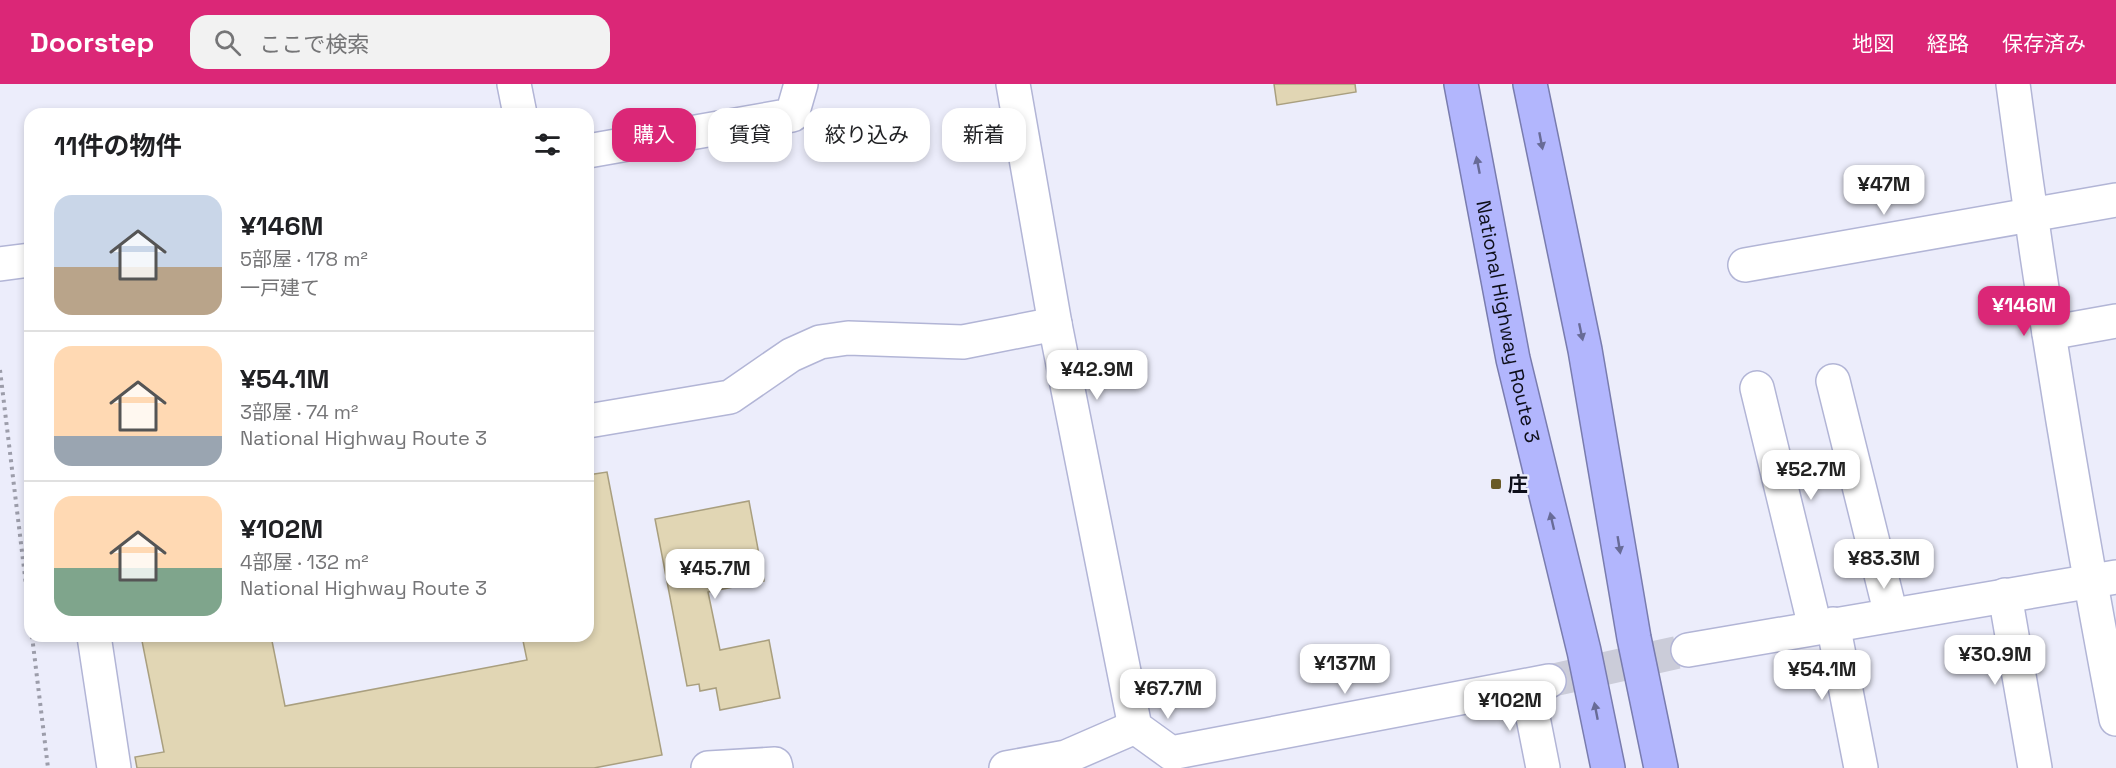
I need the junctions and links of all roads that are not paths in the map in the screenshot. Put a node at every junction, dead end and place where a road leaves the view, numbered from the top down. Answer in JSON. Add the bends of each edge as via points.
{"nodes":[{"id":1,"x":514,"y":84,"type":"edge"},
{"id":2,"x":801,"y":84,"type":"edge"},
{"id":3,"x":1013,"y":84,"type":"edge"},
{"id":4,"x":1461,"y":84,"type":"edge"},
{"id":5,"x":1530,"y":84,"type":"edge"},
{"id":6,"x":2013,"y":84,"type":"edge"},
{"id":7,"x":519,"y":108,"type":"edge"},
{"id":8,"x":594,"y":150,"type":"edge"},
{"id":9,"x":2116,"y":200,"type":"edge"},
{"id":10,"x":2031,"y":217,"type":"junction"},
{"id":11,"x":24,"y":261,"type":"edge"},
{"id":12,"x":0,"y":264,"type":"edge"},
{"id":13,"x":1745,"y":265,"type":"dead end"},
{"id":14,"x":2116,"y":321,"type":"edge"},
{"id":15,"x":1055,"y":324,"type":"junction"},
{"id":16,"x":2049,"y":333,"type":"junction"},
{"id":17,"x":1833,"y":381,"type":"dead end"},
{"id":18,"x":1757,"y":388,"type":"dead end"},
{"id":19,"x":594,"y":420,"type":"edge"},
{"id":20,"x":2103,"y":579,"type":"edge"},
{"id":21,"x":2005,"y":596,"type":"junction"},
{"id":22,"x":1891,"y":615,"type":"junction"},
{"id":23,"x":1824,"y":625,"type":"junction"},
{"id":24,"x":95,"y":642,"type":"edge"},
{"id":25,"x":1688,"y":650,"type":"tunnel mouth"},
{"id":26,"x":2116,"y":720,"type":"edge"},
{"id":27,"x":1135,"y":727,"type":"junction"},
{"id":28,"x":114,"y":768,"type":"edge"},
{"id":29,"x":708,"y":768,"type":"edge"},
{"id":30,"x":776,"y":768,"type":"edge"},
{"id":31,"x":1006,"y":768,"type":"edge"},
{"id":32,"x":1543,"y":768,"type":"edge"},
{"id":33,"x":1608,"y":768,"type":"edge"},
{"id":34,"x":1662,"y":768,"type":"edge"},
{"id":35,"x":1861,"y":768,"type":"edge"},
{"id":36,"x":2035,"y":768,"type":"edge"}],
"edges":[{"from":1,"to":7,"type":"street"},
{"from":2,"to":8,"type":"street","via":[[792,115]]},
{"from":3,"to":15,"type":"street"},
{"from":33,"to":4,"type":"highway","name":"National Highway Route 3","one_way":true,"via":[[1584,651],[1513,359]]},
{"from":5,"to":34,"type":"highway","one_way":true,"via":[[1585,350],[1634,638]]},
{"from":6,"to":10,"type":"street"},
{"from":9,"to":10,"type":"street"},
{"from":10,"to":13,"type":"street"},
{"from":10,"to":16,"type":"street"},
{"from":11,"to":12,"type":"street"},
{"from":14,"to":16,"type":"street"},
{"from":15,"to":19,"type":"street","via":[[963,342],[848,338],[820,342],[790,355],[730,397]]},
{"from":15,"to":27,"type":"street"},
{"from":16,"to":20,"type":"street"},
{"from":17,"to":22,"type":"street"},
{"from":18,"to":23,"type":"street"},
{"from":20,"to":21,"type":"street"},
{"from":20,"to":26,"type":"street"},
{"from":21,"to":22,"type":"street"},
{"from":21,"to":36,"type":"street"},
{"from":22,"to":23,"type":"street"},
{"from":23,"to":25,"type":"street"},
{"from":23,"to":35,"type":"street"},
{"from":24,"to":28,"type":"street"},
{"from":27,"to":31,"type":"street","via":[[1066,757]]},
{"from":27,"to":32,"type":"street","via":[[1171,753],[1538,684]]},
{"from":29,"to":30,"type":"street","via":[[775,764]]}]}
